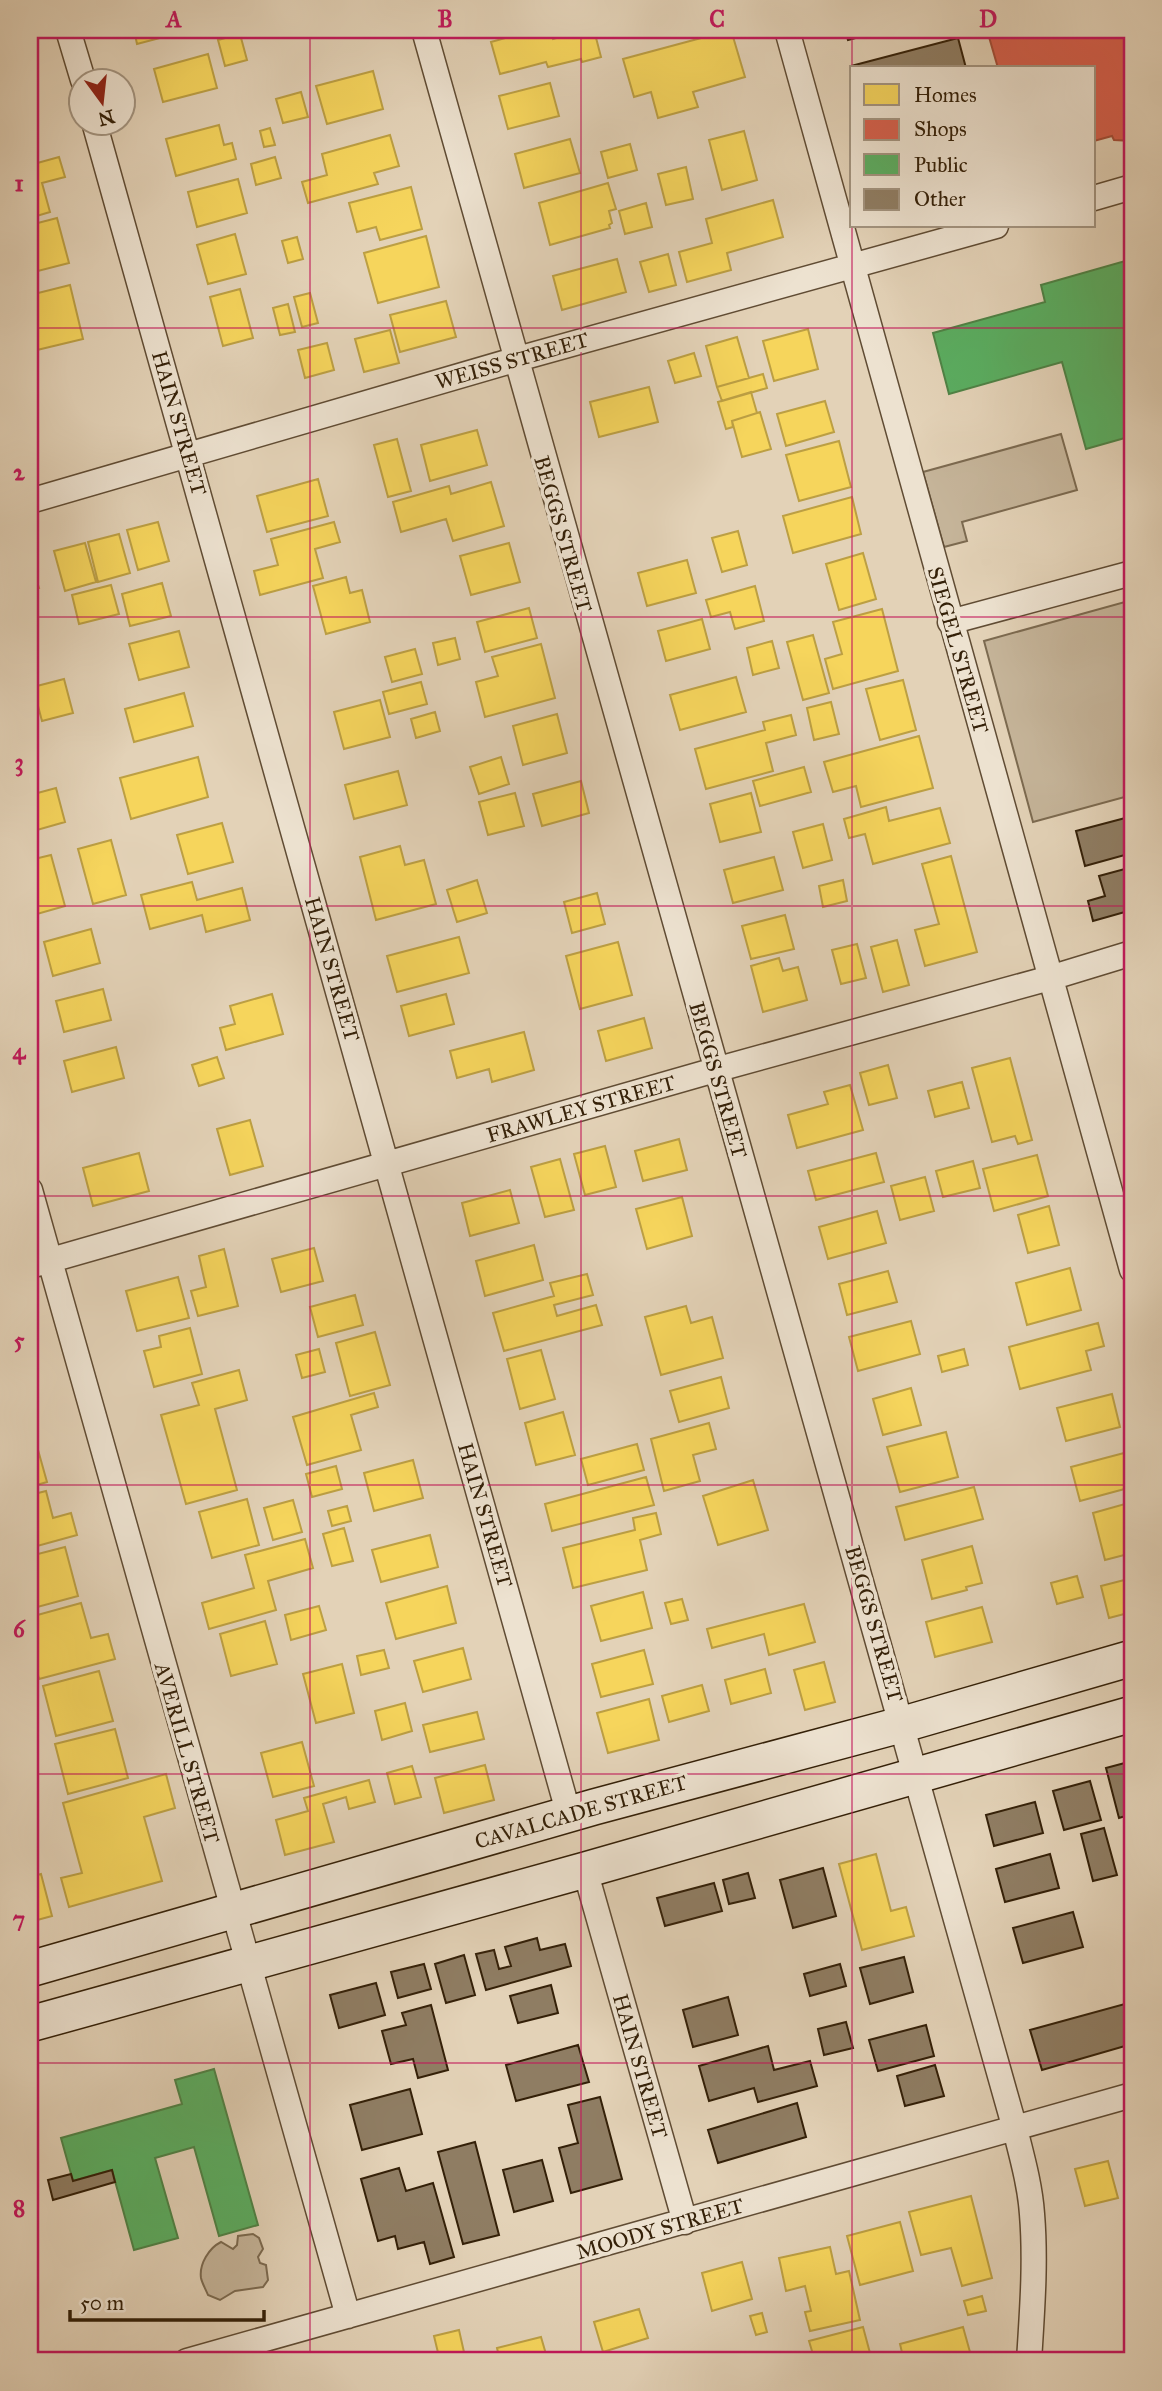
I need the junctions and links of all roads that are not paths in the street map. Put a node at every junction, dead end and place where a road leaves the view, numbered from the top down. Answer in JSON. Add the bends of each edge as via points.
{"nodes":[{"id":1,"x":68,"y":30,"type":"edge"},
{"id":2,"x":424,"y":30,"type":"edge"},
{"id":3,"x":787,"y":30,"type":"edge"},
{"id":4,"x":79,"y":66,"type":"edge"},
{"id":5,"x":98,"y":136,"type":"edge"},
{"id":6,"x":1132,"y":187,"type":"edge"},
{"id":7,"x":1096,"y":197,"type":"edge"},
{"id":8,"x":989,"y":228,"type":"edge"},
{"id":9,"x":852,"y":267,"type":"junction"},
{"id":10,"x":514,"y":360,"type":"junction"},
{"id":11,"x":188,"y":456,"type":"junction"},
{"id":12,"x":30,"y":501,"type":"edge"},
{"id":13,"x":1132,"y":573,"type":"edge"},
{"id":14,"x":950,"y":622,"type":"junction"},
{"id":15,"x":1132,"y":953,"type":"edge"},
{"id":16,"x":1050,"y":978,"type":"junction"},
{"id":17,"x":715,"y":1070,"type":"junction"},
{"id":18,"x":387,"y":1164,"type":"junction"},
{"id":19,"x":30,"y":1190,"type":"edge"},
{"id":20,"x":39,"y":1263,"type":"edge"},
{"id":21,"x":1132,"y":1270,"type":"edge"},
{"id":22,"x":1132,"y":1658,"type":"edge"},
{"id":23,"x":1132,"y":1714,"type":"edge"},
{"id":24,"x":904,"y":1724,"type":"junction"},
{"id":25,"x":918,"y":1774,"type":"junction"},
{"id":26,"x":569,"y":1815,"type":"junction"},
{"id":27,"x":585,"y":1870,"type":"junction"},
{"id":28,"x":232,"y":1911,"type":"junction"},
{"id":29,"x":246,"y":1963,"type":"junction"},
{"id":30,"x":30,"y":1969,"type":"edge"},
{"id":31,"x":30,"y":2024,"type":"edge"},
{"id":32,"x":1132,"y":2095,"type":"edge"},
{"id":33,"x":1015,"y":2129,"type":"junction"},
{"id":34,"x":685,"y":2222,"type":"junction"},
{"id":35,"x":348,"y":2316,"type":"junction"},
{"id":36,"x":187,"y":2361,"type":"edge"},
{"id":37,"x":1029,"y":2361,"type":"edge"}],
"edges":[{"from":1,"to":4,"type":"street"},
{"from":2,"to":10,"type":"street","name":"BEGGS STREET"},
{"from":3,"to":9,"type":"street","name":"SIEGEL STREET"},
{"from":5,"to":11,"type":"street","name":"HAIN STREET"},
{"from":6,"to":7,"type":"street"},
{"from":8,"to":9,"type":"street","name":"WEISS STREET"},
{"from":9,"to":10,"type":"street","name":"WEISS STREET"},
{"from":9,"to":14,"type":"street","name":"SIEGEL STREET"},
{"from":10,"to":11,"type":"street","name":"WEISS STREET"},
{"from":10,"to":17,"type":"street","name":"BEGGS STREET"},
{"from":11,"to":12,"type":"street","name":"WEISS STREET"},
{"from":11,"to":18,"type":"street","name":"HAIN STREET"},
{"from":13,"to":14,"type":"street"},
{"from":14,"to":16,"type":"street","name":"SIEGEL STREET"},
{"from":15,"to":16,"type":"street","name":"FRAWLEY STREET"},
{"from":16,"to":17,"type":"street","name":"FRAWLEY STREET"},
{"from":16,"to":21,"type":"street","name":"SIEGEL STREET"},
{"from":17,"to":18,"type":"street","name":"FRAWLEY STREET"},
{"from":17,"to":24,"type":"street","name":"BEGGS STREET"},
{"from":18,"to":20,"type":"street","name":"FRAWLEY STREET"},
{"from":18,"to":26,"type":"street","name":"HAIN STREET"},
{"from":19,"to":20,"type":"street","name":"AVERILL STREET"},
{"from":20,"to":28,"type":"street","name":"AVERILL STREET"},
{"from":22,"to":24,"type":"main road","name":"CAVALCADE STREET"},
{"from":23,"to":25,"type":"main road"},
{"from":24,"to":25,"type":"street","name":"BEGGS STREET"},
{"from":24,"to":26,"type":"main road","name":"CAVALCADE STREET"},
{"from":25,"to":27,"type":"main road"},
{"from":25,"to":33,"type":"street","name":"BEGGS STREET"},
{"from":26,"to":28,"type":"main road","name":"CAVALCADE STREET"},
{"from":27,"to":29,"type":"main road"},
{"from":27,"to":34,"type":"street","name":"HAIN STREET"},
{"from":28,"to":29,"type":"street","name":"AVERILL STREET"},
{"from":28,"to":30,"type":"main road","name":"CAVALCADE STREET"},
{"from":29,"to":31,"type":"main road"},
{"from":29,"to":35,"type":"street","name":"AVERILL STREET"},
{"from":32,"to":33,"type":"street","name":"MOODY STREET"},
{"from":33,"to":34,"type":"street","name":"MOODY STREET"},
{"from":33,"to":37,"type":"street","name":"BEGGS STREET","via":[[1032,2214]]},
{"from":34,"to":35,"type":"street","name":"MOODY STREET"},
{"from":35,"to":36,"type":"street","name":"MOODY STREET"}]}
